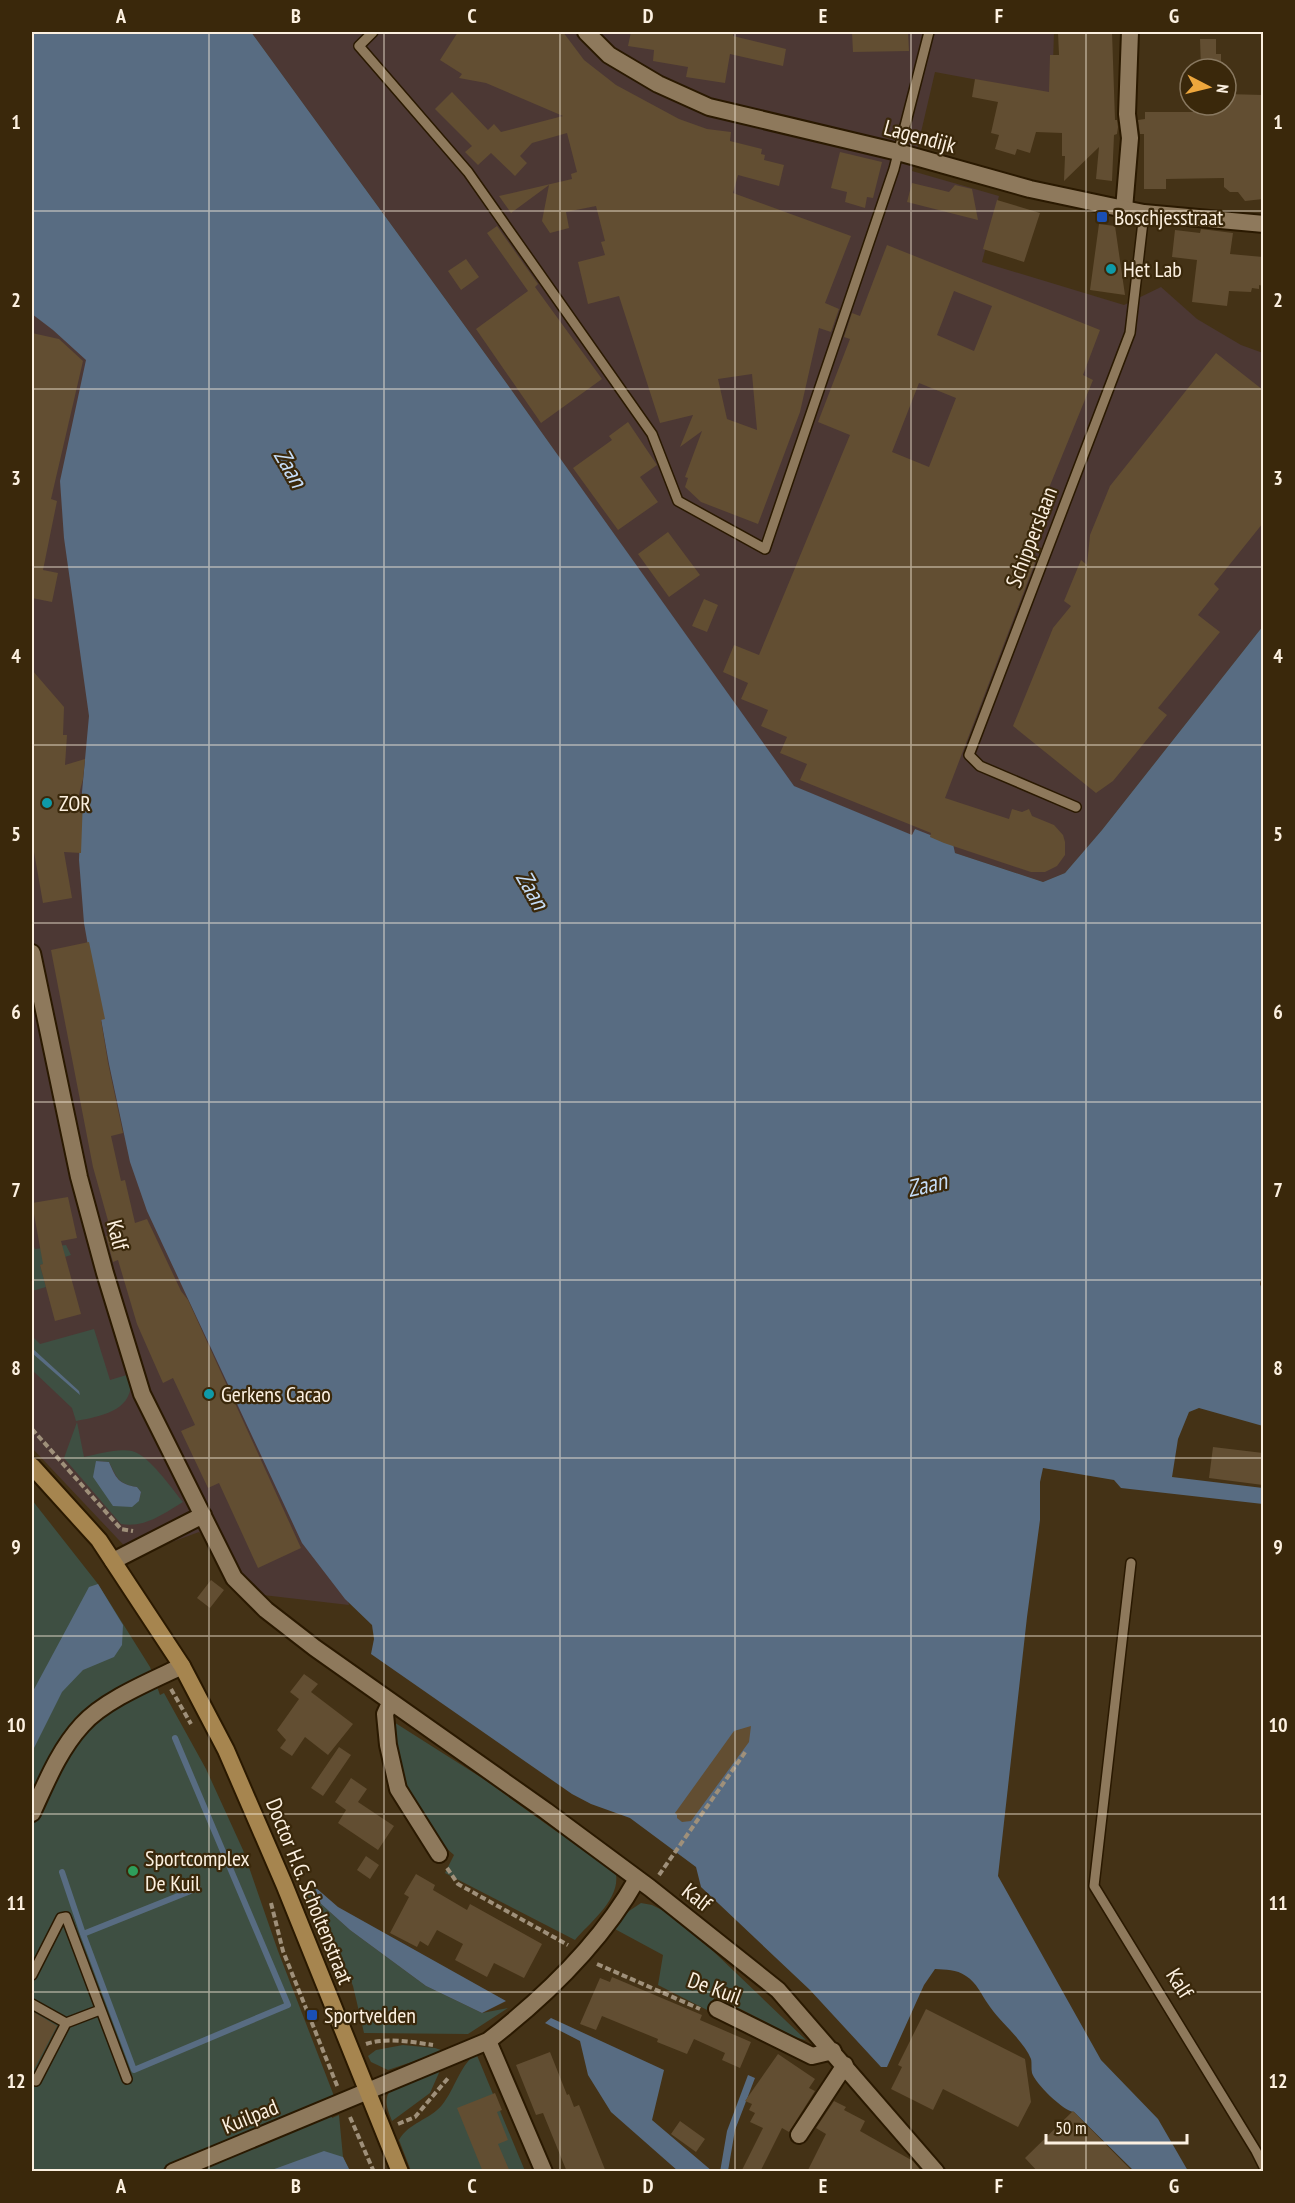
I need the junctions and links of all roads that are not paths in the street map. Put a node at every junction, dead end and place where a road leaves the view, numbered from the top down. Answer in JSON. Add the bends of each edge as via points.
{"nodes":[{"id":1,"x":373,"y":32,"type":"edge"},
{"id":2,"x":586,"y":32,"type":"edge"},
{"id":3,"x":929,"y":32,"type":"edge"},
{"id":4,"x":1130,"y":32,"type":"edge"},
{"id":5,"x":898,"y":152,"type":"junction"},
{"id":6,"x":1124,"y":209,"type":"junction"},
{"id":7,"x":1144,"y":213,"type":"junction"},
{"id":8,"x":1263,"y":224,"type":"edge"},
{"id":9,"x":1077,"y":807,"type":"dead end"},
{"id":10,"x":32,"y":953,"type":"edge"},
{"id":11,"x":32,"y":1466,"type":"edge"},
{"id":12,"x":203,"y":1515,"type":"junction"},
{"id":13,"x":112,"y":1561,"type":"junction"},
{"id":14,"x":1131,"y":1563,"type":"dead end"},
{"id":15,"x":182,"y":1666,"type":"junction"},
{"id":16,"x":390,"y":1703,"type":"junction"},
{"id":17,"x":32,"y":1813,"type":"edge"},
{"id":18,"x":439,"y":1854,"type":"road end"},
{"id":19,"x":644,"y":1883,"type":"junction"},
{"id":20,"x":32,"y":1975,"type":"edge"},
{"id":21,"x":32,"y":2004,"type":"edge"},
{"id":22,"x":717,"y":2009,"type":"road end"},
{"id":23,"x":100,"y":2010,"type":"junction"},
{"id":24,"x":66,"y":2023,"type":"junction"},
{"id":25,"x":488,"y":2041,"type":"junction"},
{"id":26,"x":833,"y":2051,"type":"junction"},
{"id":27,"x":845,"y":2065,"type":"junction"},
{"id":28,"x":32,"y":2078,"type":"edge"},
{"id":29,"x":127,"y":2079,"type":"dead end"},
{"id":30,"x":368,"y":2092,"type":"junction"},
{"id":31,"x":799,"y":2135,"type":"dead end"},
{"id":32,"x":1263,"y":2167,"type":"edge"},
{"id":33,"x":172,"y":2172,"type":"edge"},
{"id":34,"x":400,"y":2172,"type":"edge"},
{"id":35,"x":543,"y":2172,"type":"edge"},
{"id":36,"x":936,"y":2172,"type":"edge"}],
"edges":[{"from":1,"to":5,"type":"lane","via":[[359,46],[468,172],[652,434],[678,501],[765,549]]},
{"from":2,"to":5,"type":"street","name":"Lagendijk","via":[[609,55],[658,84],[709,107]]},
{"from":3,"to":5,"type":"lane"},
{"from":4,"to":6,"type":"street","via":[[1130,138]]},
{"from":5,"to":6,"type":"street","name":"Lagendijk","via":[[1030,189]]},
{"from":6,"to":7,"type":"street","name":"Lagendijk"},
{"from":7,"to":8,"type":"street","name":"Lagendijk"},
{"from":7,"to":9,"type":"lane","name":"Schipperslaan","via":[[1130,333],[969,755],[980,766]]},
{"from":10,"to":12,"type":"street","name":"Kalf","via":[[79,1177],[105,1273],[142,1394]]},
{"from":11,"to":13,"type":"main road","name":"Doctor H.G. Scholtenstraat","via":[[99,1540]]},
{"from":12,"to":13,"type":"street"},
{"from":12,"to":16,"type":"street","name":"Kalf","via":[[234,1578],[274,1616]]},
{"from":13,"to":15,"type":"main road","name":"Doctor H.G. Scholtenstraat"},
{"from":14,"to":32,"type":"lane","name":"Kalf","via":[[1094,1887]]},
{"from":15,"to":17,"type":"street","via":[[116,1699],[82,1724],[57,1760]]},
{"from":15,"to":30,"type":"main road","name":"Doctor H.G. Scholtenstraat","via":[[247,1797]]},
{"from":16,"to":18,"type":"street","via":[[385,1714],[398,1789]]},
{"from":16,"to":19,"type":"street","name":"Kalf"},
{"from":19,"to":25,"type":"street","via":[[581,1956],[525,2012]]},
{"from":19,"to":26,"type":"street","name":"Kalf","via":[[778,1990]]},
{"from":20,"to":23,"type":"lane","via":[[61,1918],[66,1917]]},
{"from":21,"to":24,"type":"lane"},
{"from":22,"to":26,"type":"street","name":"De Kuil","via":[[812,2056]]},
{"from":23,"to":24,"type":"lane"},
{"from":23,"to":29,"type":"lane"},
{"from":24,"to":28,"type":"lane","via":[[36,2081]]},
{"from":25,"to":30,"type":"street"},
{"from":25,"to":35,"type":"street"},
{"from":26,"to":27,"type":"street","name":"Kalf"},
{"from":27,"to":31,"type":"street"},
{"from":27,"to":36,"type":"street","name":"Kalf"},
{"from":30,"to":33,"type":"street","name":"Kuilpad"},
{"from":30,"to":34,"type":"main road","name":"Doctor H.G. Scholtenstraat"}]}
